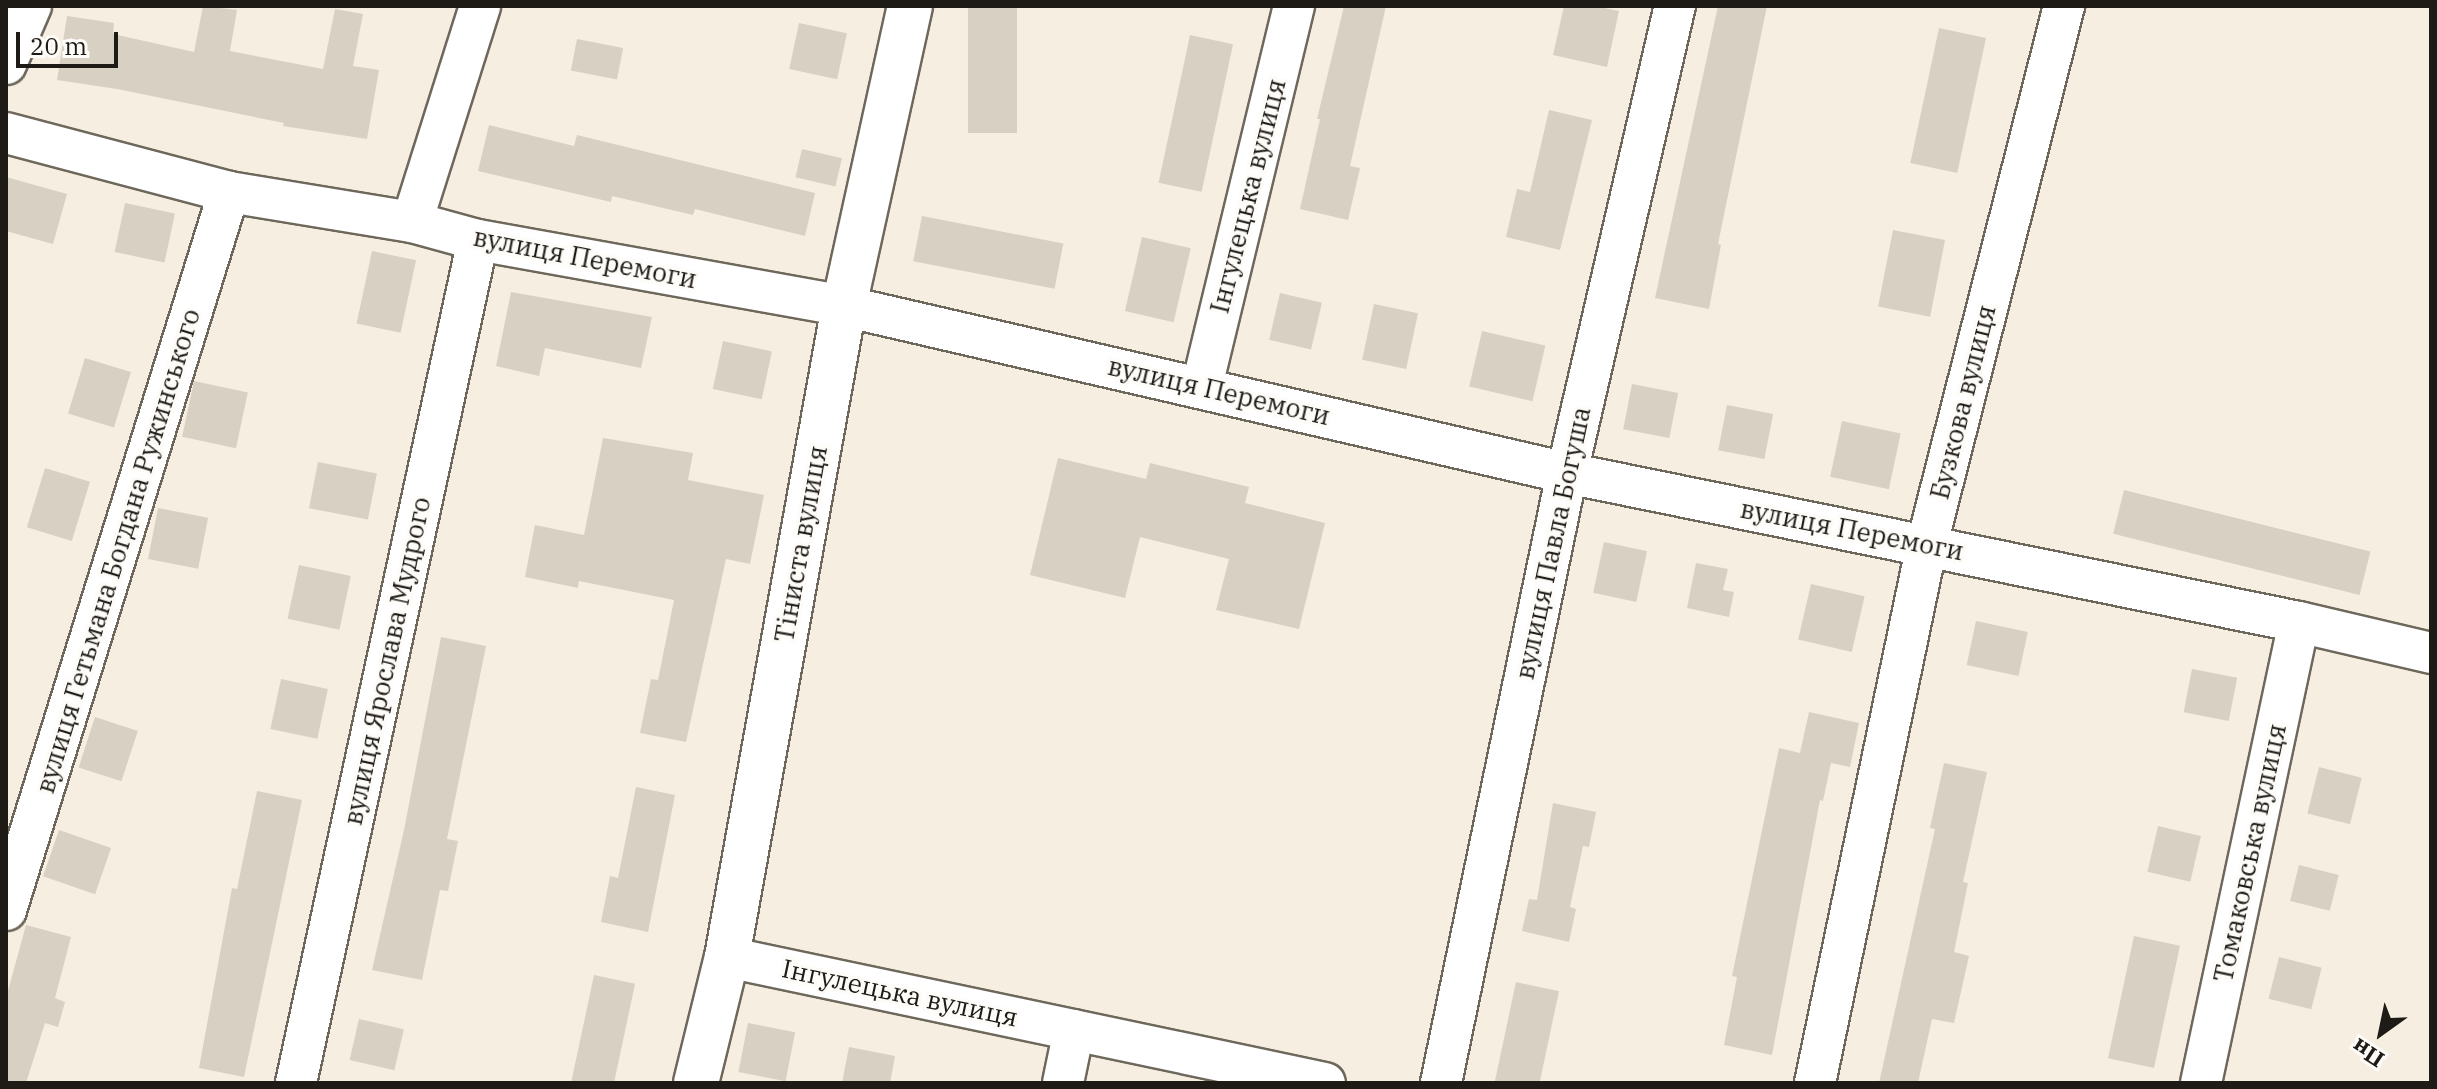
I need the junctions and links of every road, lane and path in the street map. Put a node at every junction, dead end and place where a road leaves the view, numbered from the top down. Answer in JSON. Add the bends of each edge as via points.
{"nodes":[{"id":1,"x":31,"y":6,"type":"edge"},
{"id":2,"x":480,"y":6,"type":"edge"},
{"id":3,"x":910,"y":6,"type":"edge"},
{"id":4,"x":1294,"y":6,"type":"edge"},
{"id":5,"x":1675,"y":6,"type":"edge"},
{"id":6,"x":2064,"y":6,"type":"edge"},
{"id":7,"x":6,"y":64,"type":"edge"},
{"id":8,"x":6,"y":133,"type":"edge"},
{"id":9,"x":229,"y":192,"type":"junction"},
{"id":10,"x":412,"y":222,"type":"junction"},
{"id":11,"x":478,"y":240,"type":"junction"},
{"id":12,"x":844,"y":306,"type":"junction"},
{"id":13,"x":1202,"y":386,"type":"junction"},
{"id":14,"x":1567,"y":473,"type":"junction"},
{"id":15,"x":1927,"y":544,"type":"junction"},
{"id":16,"x":2299,"y":622,"type":"junction"},
{"id":17,"x":2431,"y":653,"type":"edge"},
{"id":18,"x":6,"y":910,"type":"edge"},
{"id":19,"x":727,"y":957,"type":"junction"},
{"id":20,"x":1074,"y":1030,"type":"junction"},
{"id":21,"x":296,"y":1083,"type":"edge"},
{"id":22,"x":696,"y":1083,"type":"edge"},
{"id":23,"x":1063,"y":1083,"type":"edge"},
{"id":24,"x":1325,"y":1083,"type":"edge"},
{"id":25,"x":1441,"y":1083,"type":"edge"},
{"id":26,"x":1815,"y":1083,"type":"edge"},
{"id":27,"x":2201,"y":1083,"type":"edge"}],
"edges":[{"from":1,"to":7,"type":"street"},
{"from":2,"to":10,"type":"street"},
{"from":3,"to":12,"type":"street","name":"Тіниста вулиця"},
{"from":4,"to":13,"type":"street","name":"Інгулецька вулиця"},
{"from":5,"to":14,"type":"street","name":"вулиця Павла Богуша"},
{"from":6,"to":15,"type":"street","name":"Бузкова вулиця"},
{"from":8,"to":9,"type":"street","name":"вулиця Перемоги"},
{"from":9,"to":10,"type":"street","name":"вулиця Перемоги"},
{"from":9,"to":18,"type":"street","name":"вулиця Гетьмана Богдана Ружинського"},
{"from":10,"to":11,"type":"street","name":"вулиця Перемоги"},
{"from":11,"to":12,"type":"street","name":"вулиця Перемоги"},
{"from":11,"to":21,"type":"street","name":"вулиця Ярослава Мудрого"},
{"from":12,"to":13,"type":"street","name":"вулиця Перемоги"},
{"from":12,"to":19,"type":"street","name":"Тіниста вулиця"},
{"from":13,"to":14,"type":"street","name":"вулиця Перемоги"},
{"from":14,"to":15,"type":"street","name":"вулиця Перемоги"},
{"from":14,"to":25,"type":"street","name":"вулиця Павла Богуша"},
{"from":15,"to":16,"type":"street","name":"вулиця Перемоги"},
{"from":15,"to":26,"type":"street","name":"Бузкова вулиця"},
{"from":16,"to":17,"type":"street","name":"вулиця Перемоги"},
{"from":16,"to":27,"type":"street","name":"Томаковська вулиця"},
{"from":19,"to":20,"type":"street","name":"Інгулецька вулиця"},
{"from":19,"to":22,"type":"street","name":"Тіниста вулиця"},
{"from":20,"to":23,"type":"street"},
{"from":20,"to":24,"type":"street","name":"Інгулецька вулиця"}]}
